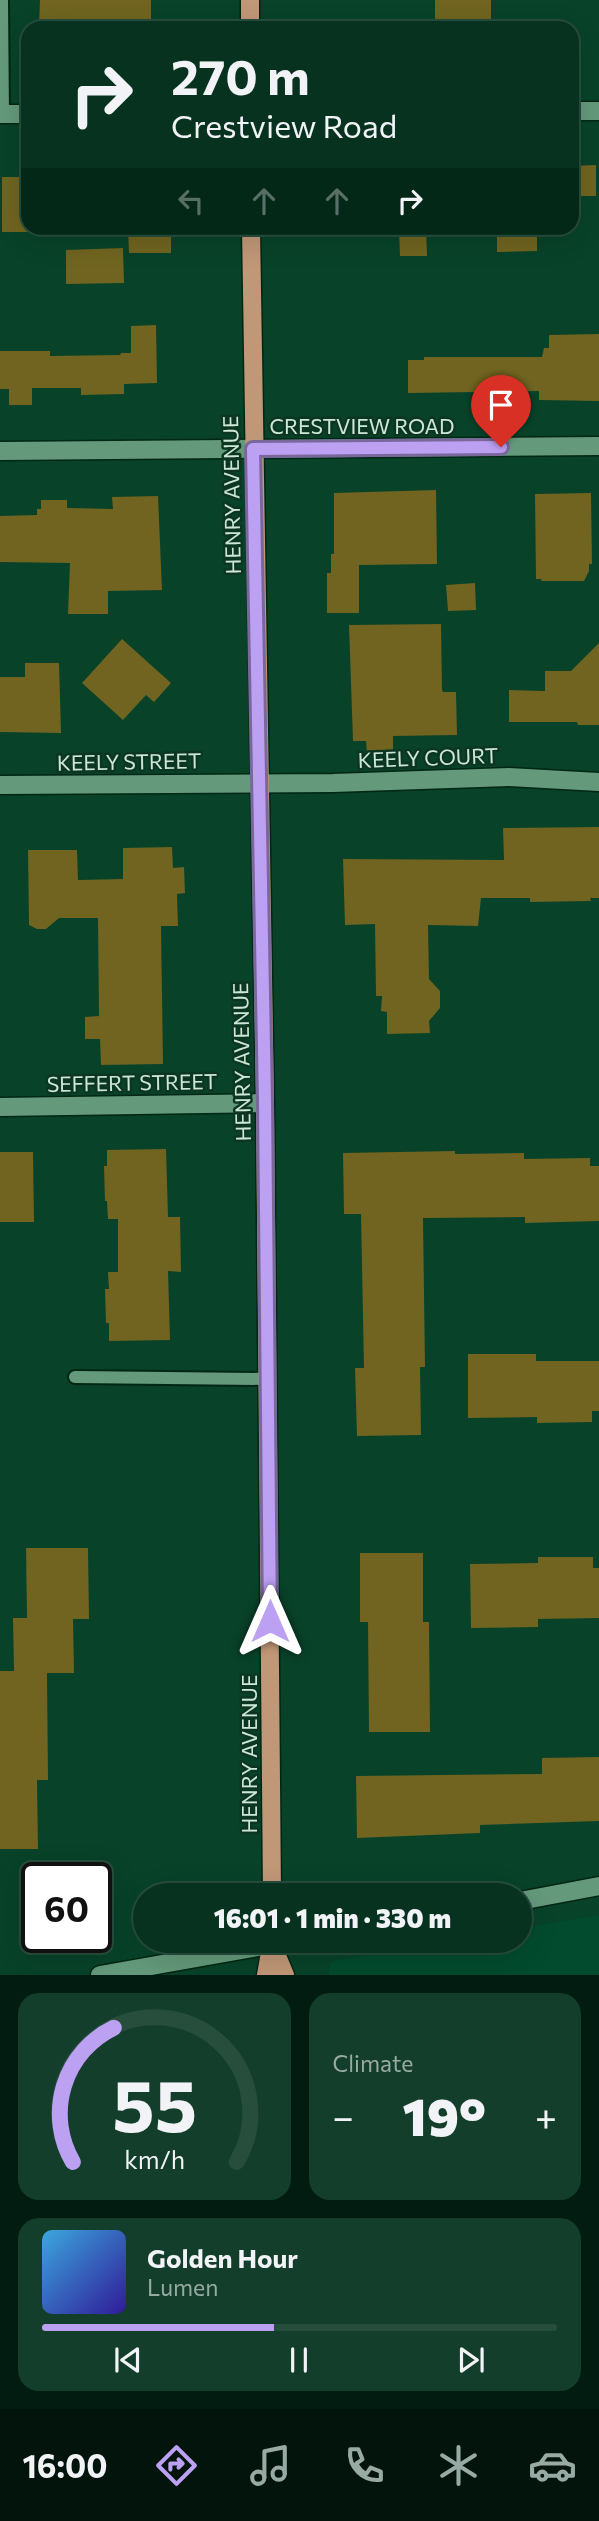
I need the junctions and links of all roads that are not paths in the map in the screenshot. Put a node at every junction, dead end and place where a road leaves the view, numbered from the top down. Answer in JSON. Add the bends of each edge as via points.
{"nodes":[{"id":1,"x":2,"y":0,"type":"edge"},
{"id":2,"x":250,"y":0,"type":"edge"},
{"id":3,"x":250,"y":21,"type":"edge"},
{"id":4,"x":579,"y":111,"type":"edge"},
{"id":5,"x":599,"y":111,"type":"edge"},
{"id":6,"x":1,"y":114,"type":"edge"},
{"id":7,"x":21,"y":114,"type":"edge"},
{"id":8,"x":251,"y":235,"type":"edge"},
{"id":9,"x":599,"y":446,"type":"edge"},
{"id":10,"x":253,"y":449,"type":"junction"},
{"id":11,"x":0,"y":451,"type":"edge"},
{"id":12,"x":599,"y":782,"type":"edge"},
{"id":13,"x":258,"y":783,"type":"junction"},
{"id":14,"x":0,"y":785,"type":"edge"},
{"id":15,"x":265,"y":1103,"type":"junction"},
{"id":16,"x":0,"y":1107,"type":"edge"},
{"id":17,"x":75,"y":1377,"type":"dead end"},
{"id":18,"x":268,"y":1379,"type":"junction"},
{"id":19,"x":272,"y":1883,"type":"edge"},
{"id":20,"x":599,"y":1886,"type":"edge"},
{"id":21,"x":532,"y":1899,"type":"edge"},
{"id":22,"x":218,"y":1953,"type":"edge"},
{"id":23,"x":270,"y":1953,"type":"edge"},
{"id":24,"x":276,"y":1953,"type":"edge"},
{"id":25,"x":100,"y":1975,"type":"edge"},
{"id":26,"x":266,"y":1975,"type":"edge"},
{"id":27,"x":285,"y":1975,"type":"edge"}],
"edges":[{"from":1,"to":6,"type":"lane"},
{"from":2,"to":3,"type":"main road"},
{"from":4,"to":5,"type":"street"},
{"from":6,"to":7,"type":"street"},
{"from":8,"to":10,"type":"main road","name":"HENRY AVENUE"},
{"from":9,"to":10,"type":"street","name":"CRESTVIEW ROAD"},
{"from":10,"to":11,"type":"street","name":"CRESTVIEW ROAD"},
{"from":10,"to":13,"type":"main road","name":"HENRY AVENUE"},
{"from":12,"to":13,"type":"street","name":"KEELY COURT","via":[[509,778]]},
{"from":13,"to":14,"type":"street","name":"KEELY STREET"},
{"from":13,"to":15,"type":"main road","name":"HENRY AVENUE"},
{"from":15,"to":16,"type":"street","name":"SEFFERT STREET"},
{"from":15,"to":18,"type":"main road","name":"HENRY AVENUE"},
{"from":17,"to":18,"type":"lane"},
{"from":18,"to":19,"type":"main road","name":"HENRY AVENUE"},
{"from":20,"to":21,"type":"street"},
{"from":22,"to":25,"type":"street"},
{"from":23,"to":26,"type":"main road"},
{"from":24,"to":27,"type":"main road"}]}
